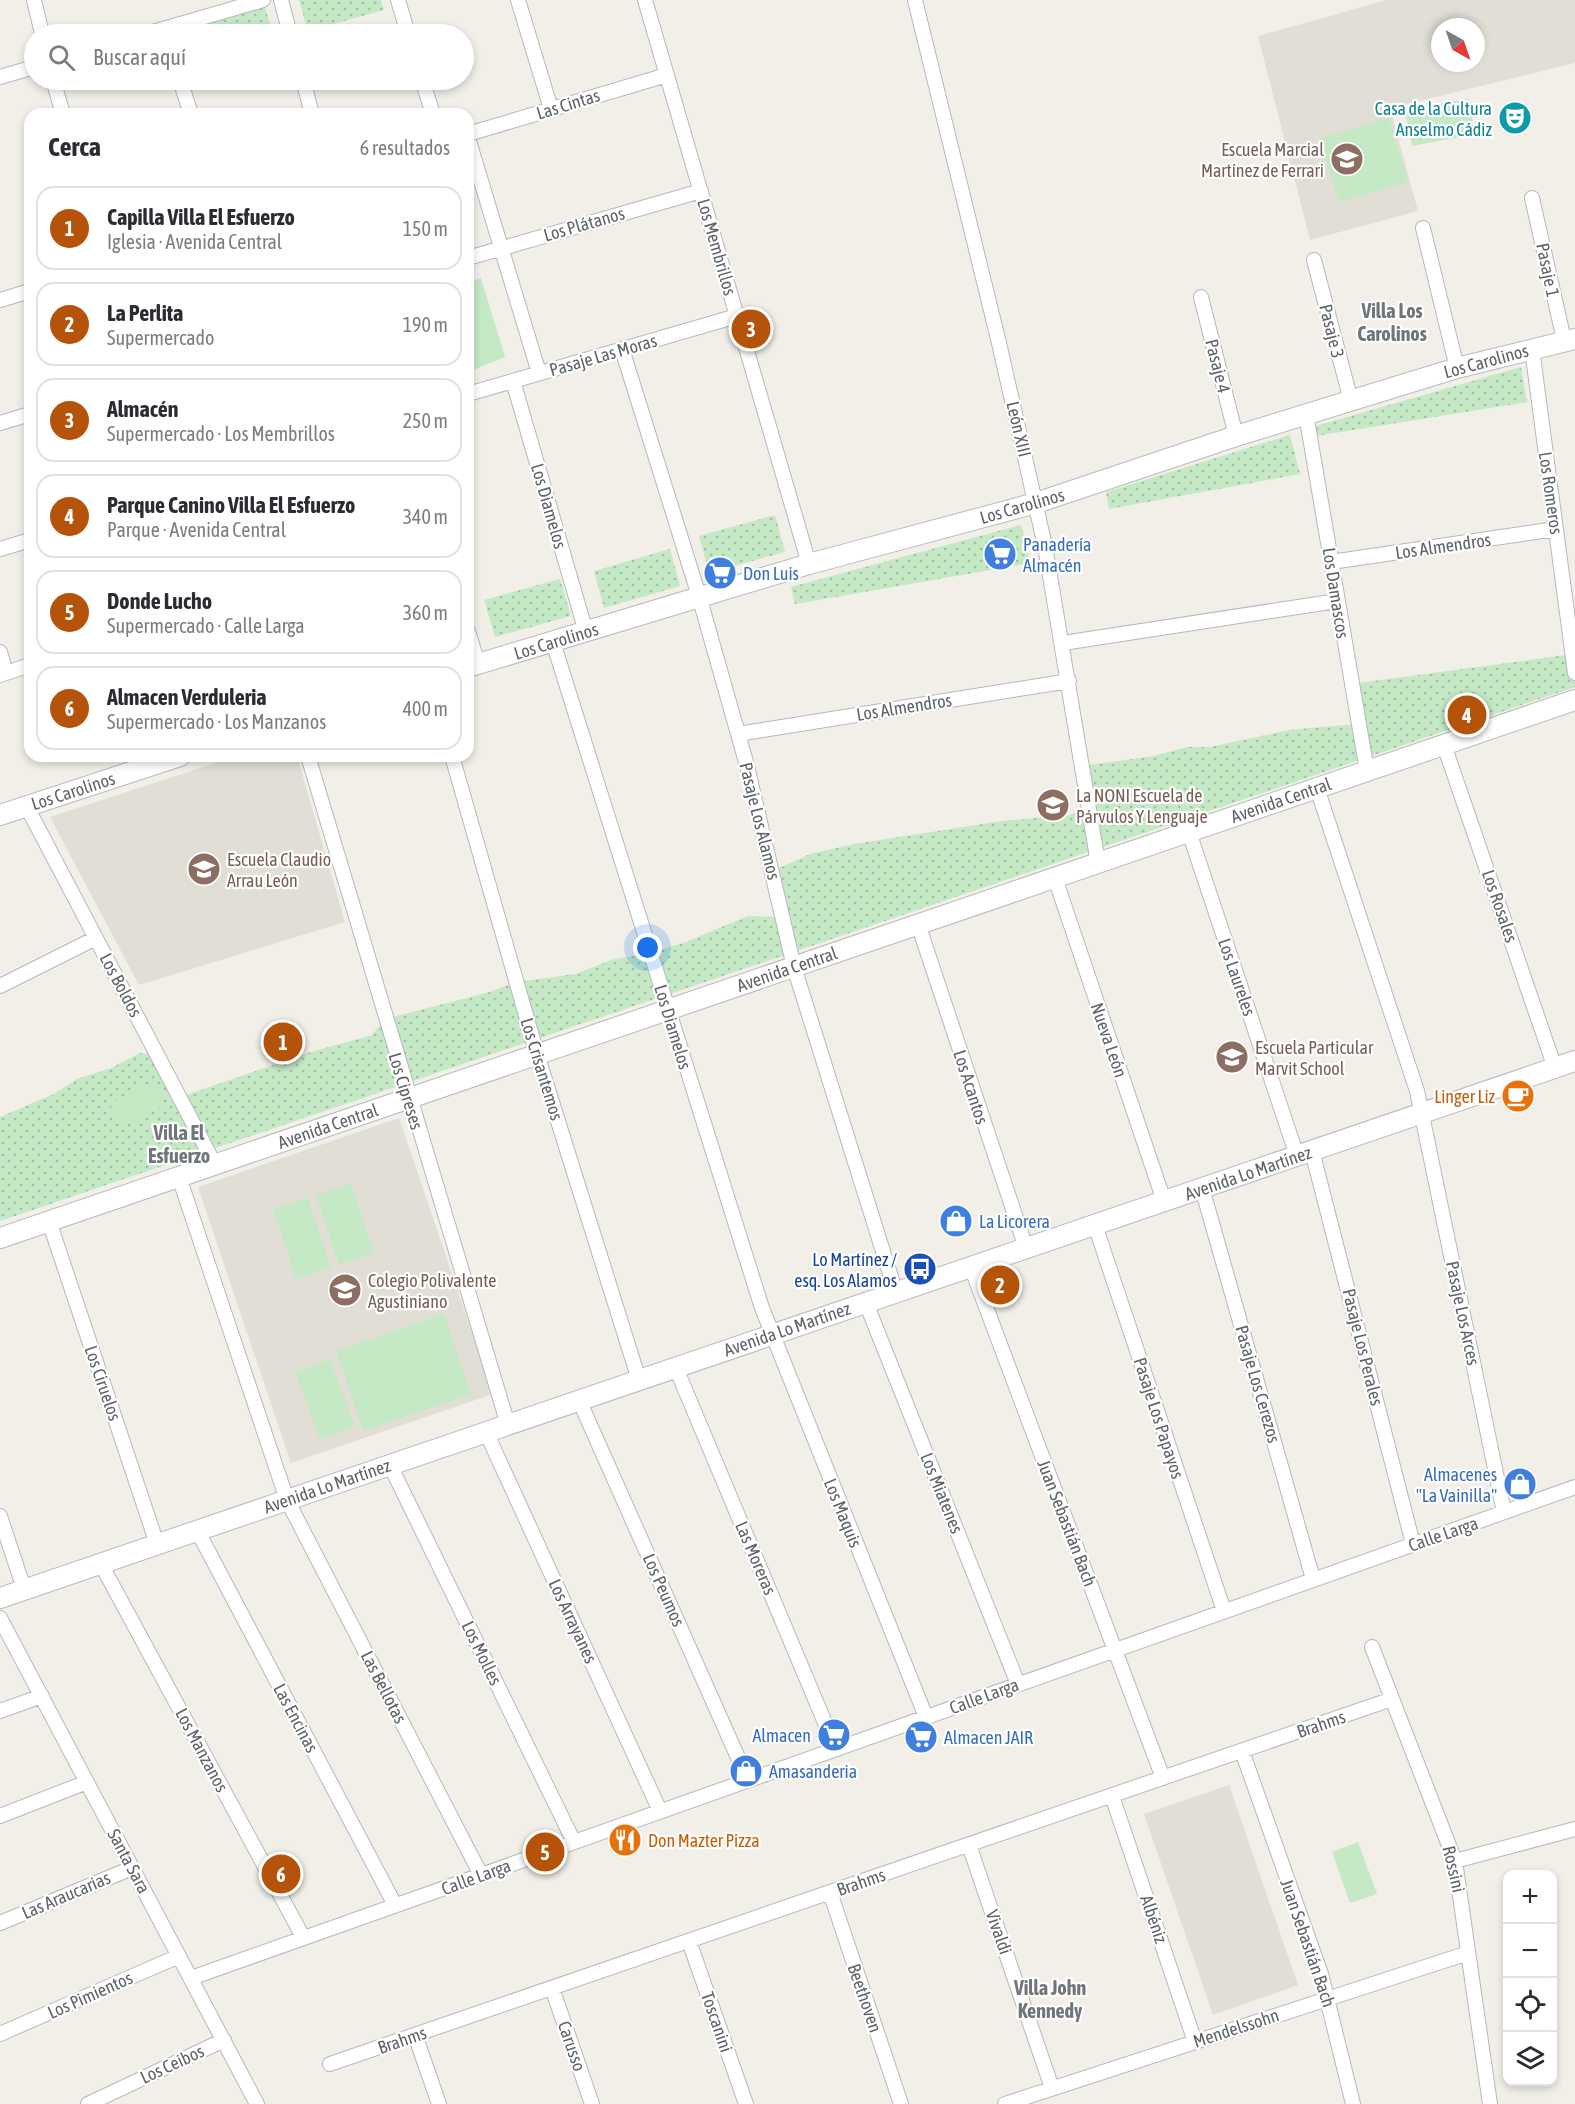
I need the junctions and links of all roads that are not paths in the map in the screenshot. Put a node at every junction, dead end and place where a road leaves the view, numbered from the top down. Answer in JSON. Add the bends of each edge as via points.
{"nodes":[{"id":1,"x":34,"y":0,"type":"edge"},
{"id":2,"x":263,"y":0,"type":"edge"},
{"id":3,"x":281,"y":0,"type":"edge"},
{"id":4,"x":398,"y":0,"type":"edge"},
{"id":5,"x":518,"y":0,"type":"edge"},
{"id":6,"x":645,"y":0,"type":"edge"},
{"id":7,"x":915,"y":0,"type":"edge"},
{"id":8,"x":40,"y":24,"type":"edge"},
{"id":9,"x":190,"y":24,"type":"edge"},
{"id":10,"x":287,"y":24,"type":"edge"},
{"id":11,"x":405,"y":24,"type":"edge"},
{"id":12,"x":24,"y":70,"type":"edge"},
{"id":13,"x":667,"y":75,"type":"junction"},
{"id":14,"x":0,"y":77,"type":"edge"},
{"id":15,"x":56,"y":90,"type":"edge"},
{"id":16,"x":183,"y":90,"type":"edge"},
{"id":17,"x":306,"y":90,"type":"edge"},
{"id":18,"x":425,"y":90,"type":"edge"},
{"id":19,"x":61,"y":108,"type":"edge"},
{"id":20,"x":189,"y":108,"type":"edge"},
{"id":21,"x":310,"y":108,"type":"edge"},
{"id":22,"x":431,"y":108,"type":"edge"},
{"id":23,"x":551,"y":109,"type":"junction"},
{"id":24,"x":474,"y":134,"type":"edge"},
{"id":25,"x":474,"y":157,"type":"edge"},
{"id":26,"x":701,"y":190,"type":"junction"},
{"id":27,"x":1532,"y":198,"type":"dead end"},
{"id":28,"x":1423,"y":228,"type":"dead end"},
{"id":29,"x":500,"y":249,"type":"junction"},
{"id":30,"x":474,"y":256,"type":"edge"},
{"id":31,"x":1314,"y":260,"type":"dead end"},
{"id":32,"x":24,"y":293,"type":"edge"},
{"id":33,"x":1201,"y":297,"type":"dead end"},
{"id":34,"x":0,"y":300,"type":"edge"},
{"id":35,"x":737,"y":316,"type":"junction"},
{"id":36,"x":1570,"y":340,"type":"edge"},
{"id":37,"x":622,"y":349,"type":"junction"},
{"id":38,"x":1532,"y":349,"type":"junction"},
{"id":39,"x":1457,"y":368,"type":"junction"},
{"id":40,"x":539,"y":373,"type":"junction"},
{"id":41,"x":513,"y":381,"type":"junction"},
{"id":42,"x":474,"y":392,"type":"edge"},
{"id":43,"x":1351,"y":401,"type":"junction"},
{"id":44,"x":1306,"y":414,"type":"junction"},
{"id":45,"x":24,"y":416,"type":"edge"},
{"id":46,"x":0,"y":423,"type":"edge"},
{"id":47,"x":1236,"y":436,"type":"junction"},
{"id":48,"x":1035,"y":503,"type":"junction"},
{"id":49,"x":1556,"y":530,"type":"junction"},
{"id":50,"x":24,"y":542,"type":"edge"},
{"id":51,"x":0,"y":549,"type":"edge"},
{"id":52,"x":1331,"y":562,"type":"junction"},
{"id":53,"x":809,"y":564,"type":"junction"},
{"id":54,"x":699,"y":596,"type":"junction"},
{"id":55,"x":1337,"y":601,"type":"junction"},
{"id":56,"x":586,"y":632,"type":"junction"},
{"id":57,"x":553,"y":642,"type":"junction"},
{"id":58,"x":1063,"y":643,"type":"junction"},
{"id":59,"x":0,"y":652,"type":"edge"},
{"id":60,"x":474,"y":666,"type":"edge"},
{"id":61,"x":24,"y":668,"type":"edge"},
{"id":62,"x":1575,"y":673,"type":"edge"},
{"id":63,"x":3,"y":674,"type":"edge"},
{"id":64,"x":1069,"y":681,"type":"junction"},
{"id":65,"x":1575,"y":700,"type":"edge"},
{"id":66,"x":738,"y":734,"type":"junction"},
{"id":67,"x":1444,"y":745,"type":"junction"},
{"id":68,"x":162,"y":762,"type":"edge"},
{"id":69,"x":310,"y":762,"type":"edge"},
{"id":70,"x":454,"y":762,"type":"edge"},
{"id":71,"x":1367,"y":771,"type":"junction"},
{"id":72,"x":1317,"y":788,"type":"junction"},
{"id":73,"x":27,"y":807,"type":"junction"},
{"id":74,"x":0,"y":815,"type":"edge"},
{"id":75,"x":1189,"y":832,"type":"junction"},
{"id":76,"x":1098,"y":863,"type":"junction"},
{"id":77,"x":1055,"y":878,"type":"junction"},
{"id":78,"x":918,"y":924,"type":"junction"},
{"id":79,"x":96,"y":938,"type":"junction"},
{"id":80,"x":794,"y":967,"type":"junction"},
{"id":81,"x":0,"y":986,"type":"edge"},
{"id":82,"x":668,"y":1010,"type":"junction"},
{"id":83,"x":537,"y":1054,"type":"junction"},
{"id":84,"x":1575,"y":1061,"type":"edge"},
{"id":85,"x":1555,"y":1068,"type":"junction"},
{"id":86,"x":409,"y":1099,"type":"junction"},
{"id":87,"x":1422,"y":1113,"type":"junction"},
{"id":88,"x":1305,"y":1153,"type":"junction"},
{"id":89,"x":215,"y":1164,"type":"junction"},
{"id":90,"x":178,"y":1177,"type":"junction"},
{"id":91,"x":1202,"y":1188,"type":"junction"},
{"id":92,"x":1164,"y":1201,"type":"junction"},
{"id":93,"x":49,"y":1221,"type":"junction"},
{"id":94,"x":1095,"y":1225,"type":"junction"},
{"id":95,"x":0,"y":1238,"type":"edge"},
{"id":96,"x":1026,"y":1248,"type":"junction"},
{"id":97,"x":971,"y":1267,"type":"junction"},
{"id":98,"x":896,"y":1293,"type":"junction"},
{"id":99,"x":866,"y":1303,"type":"junction"},
{"id":100,"x":762,"y":1308,"type":"joint"},
{"id":101,"x":772,"y":1335,"type":"junction"},
{"id":102,"x":676,"y":1368,"type":"junction"},
{"id":103,"x":639,"y":1380,"type":"junction"},
{"id":104,"x":579,"y":1400,"type":"junction"},
{"id":105,"x":508,"y":1425,"type":"junction"},
{"id":106,"x":486,"y":1432,"type":"junction"},
{"id":107,"x":390,"y":1465,"type":"junction"},
{"id":108,"x":1575,"y":1487,"type":"edge"},
{"id":109,"x":287,"y":1500,"type":"junction"},
{"id":110,"x":1504,"y":1512,"type":"junction"},
{"id":111,"x":0,"y":1516,"type":"edge"},
{"id":112,"x":197,"y":1530,"type":"junction"},
{"id":113,"x":157,"y":1544,"type":"junction"},
{"id":114,"x":1413,"y":1544,"type":"junction"},
{"id":115,"x":101,"y":1563,"type":"junction"},
{"id":116,"x":1313,"y":1580,"type":"junction"},
{"id":117,"x":24,"y":1589,"type":"junction"},
{"id":118,"x":0,"y":1598,"type":"edge"},
{"id":119,"x":1224,"y":1611,"type":"junction"},
{"id":120,"x":0,"y":1618,"type":"edge"},
{"id":121,"x":1372,"y":1647,"type":"dead end"},
{"id":122,"x":1115,"y":1650,"type":"junction"},
{"id":123,"x":1018,"y":1684,"type":"junction"},
{"id":124,"x":42,"y":1696,"type":"junction"},
{"id":125,"x":1392,"y":1699,"type":"junction"},
{"id":126,"x":0,"y":1711,"type":"edge"},
{"id":127,"x":926,"y":1717,"type":"junction"},
{"id":128,"x":836,"y":1749,"type":"junction"},
{"id":129,"x":1242,"y":1751,"type":"junction"},
{"id":130,"x":1163,"y":1778,"type":"junction"},
{"id":131,"x":748,"y":1780,"type":"junction"},
{"id":132,"x":87,"y":1782,"type":"junction"},
{"id":133,"x":1112,"y":1796,"type":"junction"},
{"id":134,"x":660,"y":1811,"type":"junction"},
{"id":135,"x":0,"y":1816,"type":"edge"},
{"id":136,"x":1575,"y":1829,"type":"edge"},
{"id":137,"x":574,"y":1842,"type":"junction"},
{"id":138,"x":969,"y":1845,"type":"junction"},
{"id":139,"x":1455,"y":1861,"type":"junction"},
{"id":140,"x":132,"y":1868,"type":"junction"},
{"id":141,"x":481,"y":1875,"type":"junction"},
{"id":142,"x":830,"y":1892,"type":"junction"},
{"id":143,"x":395,"y":1905,"type":"junction"},
{"id":144,"x":0,"y":1923,"type":"edge"},
{"id":145,"x":303,"y":1937,"type":"junction"},
{"id":146,"x":689,"y":1941,"type":"junction"},
{"id":147,"x":1468,"y":1953,"type":"junction"},
{"id":148,"x":179,"y":1956,"type":"junction"},
{"id":149,"x":191,"y":1978,"type":"junction"},
{"id":150,"x":552,"y":1988,"type":"junction"},
{"id":151,"x":1328,"y":1999,"type":"junction"},
{"id":152,"x":0,"y":2034,"type":"edge"},
{"id":153,"x":415,"y":2035,"type":"junction"},
{"id":154,"x":224,"y":2040,"type":"junction"},
{"id":155,"x":1196,"y":2042,"type":"junction"},
{"id":156,"x":330,"y":2064,"type":"dead end"},
{"id":157,"x":1052,"y":2088,"type":"junction"},
{"id":158,"x":88,"y":2104,"type":"edge"},
{"id":159,"x":257,"y":2104,"type":"edge"},
{"id":160,"x":439,"y":2104,"type":"edge"},
{"id":161,"x":592,"y":2104,"type":"edge"},
{"id":162,"x":746,"y":2104,"type":"edge"},
{"id":163,"x":901,"y":2104,"type":"edge"},
{"id":164,"x":1005,"y":2104,"type":"edge"},
{"id":165,"x":1353,"y":2104,"type":"edge"},
{"id":166,"x":1490,"y":2104,"type":"edge"}],
"edges":[{"from":1,"to":8,"type":"street"},
{"from":2,"to":9,"type":"street"},
{"from":3,"to":10,"type":"street"},
{"from":4,"to":11,"type":"street"},
{"from":5,"to":23,"type":"street"},
{"from":6,"to":13,"type":"street","name":"Los Membrillos"},
{"from":7,"to":48,"type":"street","name":"León XIII"},
{"from":12,"to":14,"type":"street"},
{"from":13,"to":23,"type":"street","name":"Las Cintas"},
{"from":13,"to":26,"type":"street","name":"Los Membrillos"},
{"from":15,"to":19,"type":"street"},
{"from":16,"to":20,"type":"street"},
{"from":17,"to":21,"type":"street"},
{"from":18,"to":22,"type":"street"},
{"from":23,"to":24,"type":"street","name":"Las Cintas"},
{"from":25,"to":29,"type":"street"},
{"from":26,"to":29,"type":"street","name":"Los Plátanos"},
{"from":26,"to":35,"type":"street","name":"Los Membrillos"},
{"from":27,"to":36,"type":"street","name":"Pasaje 1"},
{"from":28,"to":39,"type":"street"},
{"from":29,"to":30,"type":"street","name":"Los Plátanos"},
{"from":29,"to":40,"type":"street"},
{"from":31,"to":43,"type":"street","name":"Pasaje 3"},
{"from":32,"to":34,"type":"street"},
{"from":33,"to":47,"type":"street","name":"Pasaje 4"},
{"from":35,"to":37,"type":"street","name":"Pasaje Las Moras"},
{"from":35,"to":53,"type":"street","name":"Los Membrillos"},
{"from":36,"to":38,"type":"main road","name":"Los Carolinos"},
{"from":37,"to":40,"type":"street","name":"Pasaje Las Moras"},
{"from":37,"to":54,"type":"street","name":"Pasaje Los Alamos"},
{"from":38,"to":39,"type":"main road","name":"Los Carolinos"},
{"from":38,"to":49,"type":"street","name":"Los Romeros"},
{"from":39,"to":43,"type":"main road","name":"Los Carolinos"},
{"from":40,"to":41,"type":"street","name":"Pasaje Las Moras"},
{"from":41,"to":42,"type":"street","name":"Pasaje Las Moras"},
{"from":41,"to":56,"type":"street","name":"Los Diamelos"},
{"from":43,"to":44,"type":"main road","name":"Los Carolinos"},
{"from":44,"to":47,"type":"main road","name":"Los Carolinos"},
{"from":44,"to":52,"type":"street","name":"Los Damascos"},
{"from":45,"to":46,"type":"street"},
{"from":47,"to":48,"type":"main road","name":"Los Carolinos"},
{"from":48,"to":53,"type":"main road","name":"Los Carolinos"},
{"from":48,"to":58,"type":"street","name":"León XIII"},
{"from":49,"to":52,"type":"street","name":"Los Almendros"},
{"from":49,"to":62,"type":"street","name":"Los Romeros"},
{"from":50,"to":51,"type":"street"},
{"from":52,"to":55,"type":"street","name":"Los Damascos"},
{"from":53,"to":54,"type":"main road","name":"Los Carolinos"},
{"from":54,"to":56,"type":"main road","name":"Los Carolinos"},
{"from":54,"to":66,"type":"street","name":"Pasaje Los Alamos"},
{"from":55,"to":58,"type":"street"},
{"from":55,"to":71,"type":"street","name":"Los Damascos"},
{"from":56,"to":57,"type":"main road","name":"Los Carolinos"},
{"from":57,"to":60,"type":"main road","name":"Los Carolinos"},
{"from":57,"to":82,"type":"street","name":"Los Diamelos"},
{"from":58,"to":64,"type":"street","name":"León XIII"},
{"from":59,"to":63,"type":"street"},
{"from":61,"to":63,"type":"street"},
{"from":64,"to":66,"type":"street","name":"Los Almendros"},
{"from":64,"to":76,"type":"street","name":"León XIII"},
{"from":65,"to":67,"type":"main road","name":"Avenida Central"},
{"from":66,"to":80,"type":"street","name":"Pasaje Los Alamos"},
{"from":67,"to":71,"type":"main road","name":"Avenida Central"},
{"from":67,"to":85,"type":"street","name":"Los Rosales"},
{"from":68,"to":73,"type":"main road","name":"Los Carolinos"},
{"from":69,"to":86,"type":"street","name":"Los Cipreses"},
{"from":70,"to":83,"type":"street","name":"Los Crisantemos"},
{"from":71,"to":72,"type":"main road","name":"Avenida Central"},
{"from":72,"to":75,"type":"main road","name":"Avenida Central"},
{"from":72,"to":87,"type":"street"},
{"from":73,"to":74,"type":"main road","name":"Los Carolinos"},
{"from":73,"to":79,"type":"street","name":"Los Boldos"},
{"from":75,"to":76,"type":"main road","name":"Avenida Central"},
{"from":75,"to":88,"type":"street","name":"Los Laureles"},
{"from":76,"to":77,"type":"main road","name":"Avenida Central"},
{"from":77,"to":78,"type":"main road","name":"Avenida Central"},
{"from":77,"to":92,"type":"street","name":"Nueva León"},
{"from":78,"to":80,"type":"main road","name":"Avenida Central"},
{"from":78,"to":96,"type":"street","name":"Los Acantos"},
{"from":79,"to":81,"type":"street"},
{"from":79,"to":89,"type":"street","name":"Los Boldos"},
{"from":80,"to":82,"type":"main road","name":"Avenida Central"},
{"from":80,"to":98,"type":"street","name":"Pasaje Los Alamos"},
{"from":82,"to":83,"type":"main road","name":"Avenida Central"},
{"from":82,"to":100,"type":"street","name":"Los Diamelos"},
{"from":83,"to":86,"type":"main road","name":"Avenida Central"},
{"from":83,"to":103,"type":"street","name":"Los Crisantemos"},
{"from":84,"to":85,"type":"main road","name":"Avenida Lo Martínez"},
{"from":85,"to":87,"type":"main road","name":"Avenida Lo Martínez"},
{"from":86,"to":89,"type":"main road","name":"Avenida Central"},
{"from":86,"to":105,"type":"street","name":"Los Cipreses"},
{"from":87,"to":88,"type":"main road","name":"Avenida Lo Martínez"},
{"from":87,"to":110,"type":"street","name":"Pasaje Los Arces"},
{"from":88,"to":91,"type":"main road","name":"Avenida Lo Martínez"},
{"from":88,"to":114,"type":"street","name":"Pasaje Los Perales"},
{"from":89,"to":90,"type":"main road","name":"Avenida Central"},
{"from":90,"to":93,"type":"main road","name":"Avenida Central"},
{"from":90,"to":109,"type":"street"},
{"from":91,"to":92,"type":"main road","name":"Avenida Lo Martínez"},
{"from":91,"to":116,"type":"street","name":"Pasaje Los Cerezos"},
{"from":92,"to":94,"type":"main road","name":"Avenida Lo Martínez"},
{"from":93,"to":95,"type":"main road","name":"Avenida Central"},
{"from":93,"to":113,"type":"street","name":"Los Ciruelos"},
{"from":94,"to":96,"type":"main road","name":"Avenida Lo Martínez"},
{"from":94,"to":119,"type":"street","name":"Pasaje Los Papayos"},
{"from":96,"to":97,"type":"main road","name":"Avenida Lo Martínez"},
{"from":97,"to":98,"type":"main road","name":"Avenida Lo Martínez"},
{"from":97,"to":122,"type":"street","name":"Juan Sebastián Bach"},
{"from":98,"to":99,"type":"main road","name":"Avenida Lo Martínez"},
{"from":99,"to":101,"type":"main road","name":"Avenida Lo Martínez"},
{"from":99,"to":123,"type":"street","name":"Los Miatenes"},
{"from":100,"to":101,"type":"street","name":"Los Maquis"},
{"from":101,"to":102,"type":"main road","name":"Avenida Lo Martínez"},
{"from":101,"to":127,"type":"street","name":"Los Maquis"},
{"from":102,"to":103,"type":"main road","name":"Avenida Lo Martínez"},
{"from":102,"to":128,"type":"street","name":"Las Moreras"},
{"from":103,"to":104,"type":"main road","name":"Avenida Lo Martínez"},
{"from":104,"to":105,"type":"main road","name":"Avenida Lo Martínez"},
{"from":104,"to":131,"type":"street","name":"Los Peumos"},
{"from":105,"to":106,"type":"main road","name":"Avenida Lo Martínez"},
{"from":106,"to":107,"type":"main road","name":"Avenida Lo Martínez"},
{"from":106,"to":134,"type":"street","name":"Los Arrayanes"},
{"from":107,"to":109,"type":"main road","name":"Avenida Lo Martínez"},
{"from":107,"to":137,"type":"street","name":"Los Molles"},
{"from":108,"to":110,"type":"street","name":"Calle Larga"},
{"from":109,"to":112,"type":"main road","name":"Avenida Lo Martínez"},
{"from":109,"to":141,"type":"street","name":"Las Bellotas"},
{"from":110,"to":114,"type":"street","name":"Calle Larga"},
{"from":111,"to":117,"type":"street"},
{"from":112,"to":113,"type":"main road","name":"Avenida Lo Martínez"},
{"from":112,"to":143,"type":"street","name":"Las Encinas"},
{"from":113,"to":115,"type":"main road","name":"Avenida Lo Martínez"},
{"from":114,"to":116,"type":"street","name":"Calle Larga"},
{"from":115,"to":117,"type":"main road","name":"Avenida Lo Martínez"},
{"from":115,"to":145,"type":"street","name":"Los Manzanos"},
{"from":116,"to":119,"type":"street","name":"Calle Larga"},
{"from":117,"to":118,"type":"main road","name":"Avenida Lo Martínez"},
{"from":119,"to":122,"type":"street","name":"Calle Larga"},
{"from":120,"to":124,"type":"street","name":"Santa Sara"},
{"from":121,"to":125,"type":"street","name":"Rossini"},
{"from":122,"to":123,"type":"street","name":"Calle Larga"},
{"from":122,"to":130,"type":"street","name":"Juan Sebastián Bach"},
{"from":123,"to":127,"type":"street","name":"Calle Larga"},
{"from":124,"to":126,"type":"street"},
{"from":124,"to":132,"type":"street","name":"Santa Sara"},
{"from":125,"to":129,"type":"street","name":"Brahms"},
{"from":125,"to":139,"type":"street","name":"Rossini"},
{"from":127,"to":128,"type":"street","name":"Calle Larga"},
{"from":128,"to":131,"type":"street","name":"Calle Larga"},
{"from":129,"to":130,"type":"street","name":"Brahms"},
{"from":129,"to":151,"type":"street","name":"Juan Sebastián Bach"},
{"from":130,"to":133,"type":"street","name":"Brahms"},
{"from":131,"to":134,"type":"street","name":"Calle Larga"},
{"from":132,"to":135,"type":"street"},
{"from":132,"to":140,"type":"street","name":"Santa Sara"},
{"from":133,"to":138,"type":"street","name":"Brahms"},
{"from":133,"to":155,"type":"street","name":"Albéniz"},
{"from":134,"to":137,"type":"street","name":"Calle Larga"},
{"from":136,"to":139,"type":"street"},
{"from":137,"to":141,"type":"street","name":"Calle Larga"},
{"from":138,"to":142,"type":"street","name":"Brahms"},
{"from":138,"to":157,"type":"street","name":"Vivaldi"},
{"from":139,"to":147,"type":"street","name":"Rossini"},
{"from":140,"to":144,"type":"street","name":"Las Araucarias"},
{"from":140,"to":148,"type":"street","name":"Santa Sara"},
{"from":141,"to":143,"type":"street","name":"Calle Larga"},
{"from":142,"to":146,"type":"street","name":"Brahms"},
{"from":142,"to":163,"type":"street","name":"Beethoven"},
{"from":143,"to":145,"type":"street","name":"Calle Larga"},
{"from":145,"to":149,"type":"street","name":"Calle Larga"},
{"from":146,"to":150,"type":"street","name":"Brahms"},
{"from":146,"to":162,"type":"street","name":"Toscanini"},
{"from":147,"to":151,"type":"street","name":"Mendelssohn"},
{"from":147,"to":166,"type":"street","name":"Rossini"},
{"from":148,"to":149,"type":"street","name":"Santa Sara"},
{"from":148,"to":152,"type":"street","name":"Los Pimientos"},
{"from":149,"to":154,"type":"street","name":"Santa Sara"},
{"from":150,"to":153,"type":"street","name":"Brahms"},
{"from":150,"to":161,"type":"street","name":"Carusso"},
{"from":151,"to":155,"type":"street","name":"Mendelssohn"},
{"from":151,"to":165,"type":"street","name":"Juan Sebastián Bach"},
{"from":153,"to":156,"type":"street","name":"Brahms"},
{"from":153,"to":160,"type":"street"},
{"from":154,"to":158,"type":"street","name":"Los Ceibos"},
{"from":154,"to":159,"type":"street","name":"Santa Sara"},
{"from":155,"to":157,"type":"street","name":"Mendelssohn"},
{"from":157,"to":164,"type":"street","name":"Mendelssohn"}]}
